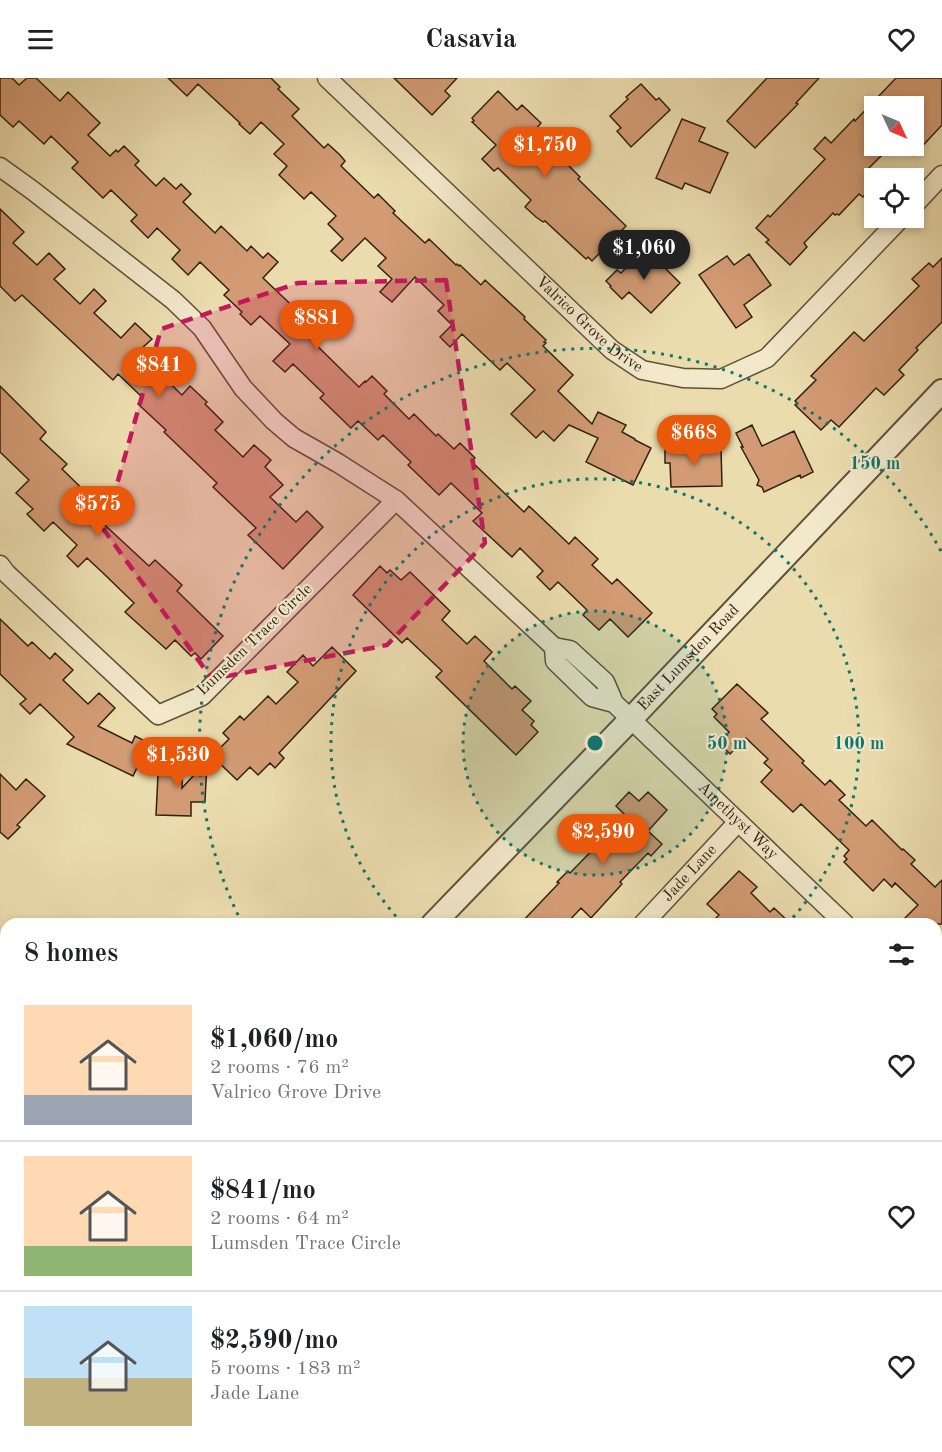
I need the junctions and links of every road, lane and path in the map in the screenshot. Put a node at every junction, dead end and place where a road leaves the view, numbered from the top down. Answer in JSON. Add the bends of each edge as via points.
{"nodes":[{"id":1,"x":327,"y":78,"type":"edge"},
{"id":2,"x":0,"y":167,"type":"edge"},
{"id":3,"x":942,"y":175,"type":"edge"},
{"id":4,"x":924,"y":194,"type":"edge"},
{"id":5,"x":891,"y":228,"type":"edge"},
{"id":6,"x":942,"y":391,"type":"edge"},
{"id":7,"x":396,"y":500,"type":"junction"},
{"id":8,"x":0,"y":565,"type":"edge"},
{"id":9,"x":631,"y":719,"type":"junction"},
{"id":10,"x":738,"y":822,"type":"junction"},
{"id":11,"x":439,"y":918,"type":"edge"},
{"id":12,"x":656,"y":918,"type":"edge"},
{"id":13,"x":839,"y":918,"type":"edge"}],
"edges":[{"from":1,"to":5,"type":"street","name":"Valrico Grove Drive","via":[[612,350],[642,370],[683,378],[721,379],[766,358]]},
{"from":2,"to":7,"type":"street","via":[[173,300],[202,328],[243,388],[280,427]]},
{"from":3,"to":4,"type":"street"},
{"from":6,"to":9,"type":"street","name":"East Lumsden Road"},
{"from":7,"to":8,"type":"street","name":"Lumsden Trace Circle","via":[[202,696],[158,715]]},
{"from":7,"to":9,"type":"street","via":[[554,647],[570,650],[605,682],[614,703]]},
{"from":9,"to":10,"type":"street","name":"Amethyst Way"},
{"from":9,"to":11,"type":"street","name":"East Lumsden Road"},
{"from":10,"to":12,"type":"street","name":"Jade Lane"},
{"from":10,"to":13,"type":"street","name":"Amethyst Way"}]}
